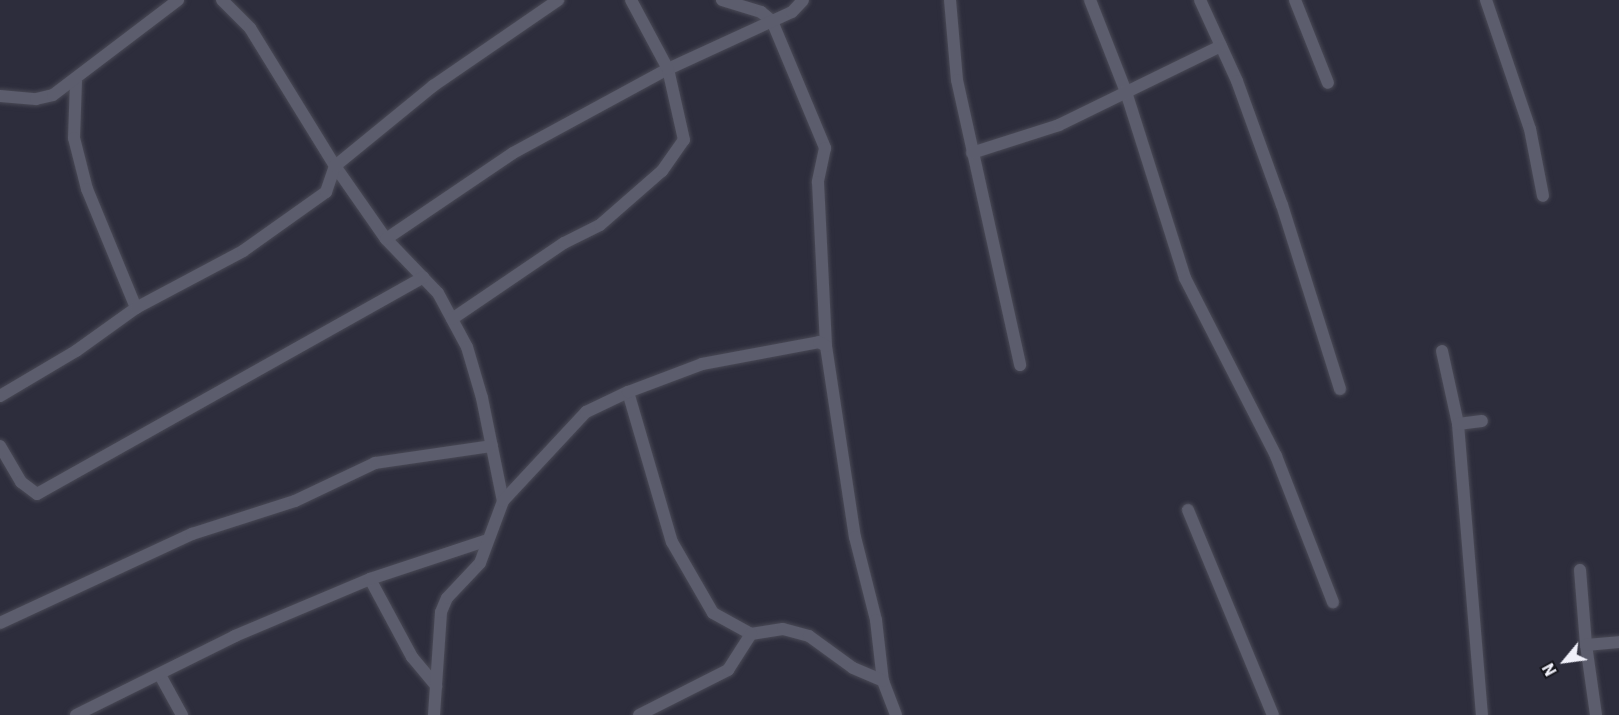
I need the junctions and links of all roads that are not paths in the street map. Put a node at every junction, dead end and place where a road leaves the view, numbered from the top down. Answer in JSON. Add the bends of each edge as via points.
{"nodes":[{"id":1,"x":178,"y":0,"type":"edge"},
{"id":2,"x":222,"y":0,"type":"edge"},
{"id":3,"x":558,"y":0,"type":"edge"},
{"id":4,"x":631,"y":0,"type":"edge"},
{"id":5,"x":722,"y":0,"type":"edge"},
{"id":6,"x":803,"y":0,"type":"edge"},
{"id":7,"x":950,"y":0,"type":"edge"},
{"id":8,"x":1090,"y":0,"type":"edge"},
{"id":9,"x":1200,"y":0,"type":"edge"},
{"id":10,"x":1295,"y":0,"type":"edge"},
{"id":11,"x":1486,"y":0,"type":"edge"},
{"id":12,"x":772,"y":21,"type":"junction"},
{"id":13,"x":1221,"y":46,"type":"junction"},
{"id":14,"x":668,"y":69,"type":"junction"},
{"id":15,"x":76,"y":81,"type":"junction"},
{"id":16,"x":1328,"y":84,"type":"dead end"},
{"id":17,"x":1126,"y":92,"type":"junction"},
{"id":18,"x":0,"y":96,"type":"edge"},
{"id":19,"x":972,"y":153,"type":"junction"},
{"id":20,"x":335,"y":166,"type":"junction"},
{"id":21,"x":1543,"y":196,"type":"dead end"},
{"id":22,"x":386,"y":239,"type":"junction"},
{"id":23,"x":423,"y":277,"type":"junction"},
{"id":24,"x":136,"y":308,"type":"junction"},
{"id":25,"x":452,"y":319,"type":"junction"},
{"id":26,"x":826,"y":346,"type":"junction"},
{"id":27,"x":1442,"y":351,"type":"dead end"},
{"id":28,"x":1020,"y":365,"type":"dead end"},
{"id":29,"x":1340,"y":389,"type":"dead end"},
{"id":30,"x":628,"y":392,"type":"junction"},
{"id":31,"x":0,"y":396,"type":"edge"},
{"id":32,"x":1482,"y":421,"type":"dead end"},
{"id":33,"x":1458,"y":424,"type":"junction"},
{"id":34,"x":0,"y":446,"type":"edge"},
{"id":35,"x":492,"y":446,"type":"junction"},
{"id":36,"x":503,"y":501,"type":"junction"},
{"id":37,"x":1188,"y":510,"type":"dead end"},
{"id":38,"x":488,"y":540,"type":"junction"},
{"id":39,"x":1580,"y":570,"type":"dead end"},
{"id":40,"x":370,"y":579,"type":"junction"},
{"id":41,"x":1333,"y":602,"type":"dead end"},
{"id":42,"x":0,"y":623,"type":"edge"},
{"id":43,"x":751,"y":634,"type":"junction"},
{"id":44,"x":1619,"y":642,"type":"edge"},
{"id":45,"x":1586,"y":645,"type":"junction"},
{"id":46,"x":160,"y":675,"type":"junction"},
{"id":47,"x":884,"y":681,"type":"junction"},
{"id":48,"x":436,"y":686,"type":"junction"},
{"id":49,"x":76,"y":715,"type":"edge"},
{"id":50,"x":182,"y":715,"type":"edge"},
{"id":51,"x":434,"y":715,"type":"edge"},
{"id":52,"x":639,"y":715,"type":"edge"},
{"id":53,"x":896,"y":715,"type":"edge"},
{"id":54,"x":1274,"y":715,"type":"edge"},
{"id":55,"x":1482,"y":715,"type":"edge"},
{"id":56,"x":1596,"y":715,"type":"edge"}],
"edges":[{"from":1,"to":15,"type":"street"},
{"from":2,"to":20,"type":"street","via":[[250,28]]},
{"from":3,"to":20,"type":"street","via":[[433,86]]},
{"from":4,"to":14,"type":"street"},
{"from":5,"to":12,"type":"street","via":[[761,12]]},
{"from":6,"to":12,"type":"street","via":[[792,12]]},
{"from":7,"to":19,"type":"street","via":[[957,80]]},
{"from":8,"to":17,"type":"street"},
{"from":9,"to":13,"type":"street"},
{"from":10,"to":16,"type":"street"},
{"from":11,"to":21,"type":"street","via":[[1530,129]]},
{"from":12,"to":14,"type":"street"},
{"from":12,"to":26,"type":"street","via":[[825,148],[818,182]]},
{"from":13,"to":17,"type":"street"},
{"from":13,"to":29,"type":"street","via":[[1282,205]]},
{"from":14,"to":22,"type":"street","via":[[513,153]]},
{"from":14,"to":25,"type":"street","via":[[684,140],[662,171],[600,225],[564,243]]},
{"from":15,"to":18,"type":"street","via":[[53,95],[36,99]]},
{"from":15,"to":24,"type":"street","via":[[74,138],[81,168]]},
{"from":17,"to":19,"type":"street","via":[[1059,125]]},
{"from":17,"to":41,"type":"street","via":[[1185,278],[1276,456]]},
{"from":19,"to":28,"type":"street"},
{"from":20,"to":22,"type":"street"},
{"from":20,"to":24,"type":"street","via":[[326,192],[252,245]]},
{"from":22,"to":23,"type":"street"},
{"from":23,"to":25,"type":"street","via":[[438,293]]},
{"from":23,"to":34,"type":"street","via":[[37,494],[21,482]]},
{"from":24,"to":31,"type":"street","via":[[76,351]]},
{"from":25,"to":35,"type":"street","via":[[466,347]]},
{"from":26,"to":30,"type":"street","via":[[819,342],[702,364]]},
{"from":26,"to":47,"type":"street","via":[[855,537],[876,620]]},
{"from":27,"to":33,"type":"street"},
{"from":30,"to":36,"type":"street","via":[[586,412]]},
{"from":30,"to":43,"type":"street","via":[[672,542],[713,613]]},
{"from":32,"to":33,"type":"street"},
{"from":33,"to":55,"type":"street"},
{"from":35,"to":36,"type":"street"},
{"from":35,"to":42,"type":"street","via":[[375,463],[295,501],[192,534]]},
{"from":36,"to":38,"type":"street"},
{"from":37,"to":54,"type":"street"},
{"from":38,"to":40,"type":"street"},
{"from":38,"to":48,"type":"street","via":[[480,563],[453,587],[441,612]]},
{"from":39,"to":45,"type":"street"},
{"from":40,"to":46,"type":"street","via":[[235,636]]},
{"from":40,"to":48,"type":"street","via":[[412,657]]},
{"from":43,"to":47,"type":"street","via":[[783,629],[808,636],[853,668]]},
{"from":43,"to":52,"type":"street","via":[[728,670]]},
{"from":44,"to":45,"type":"street"},
{"from":45,"to":56,"type":"street"},
{"from":46,"to":49,"type":"street"},
{"from":46,"to":50,"type":"street"},
{"from":47,"to":53,"type":"street"},
{"from":48,"to":51,"type":"street"}]}
